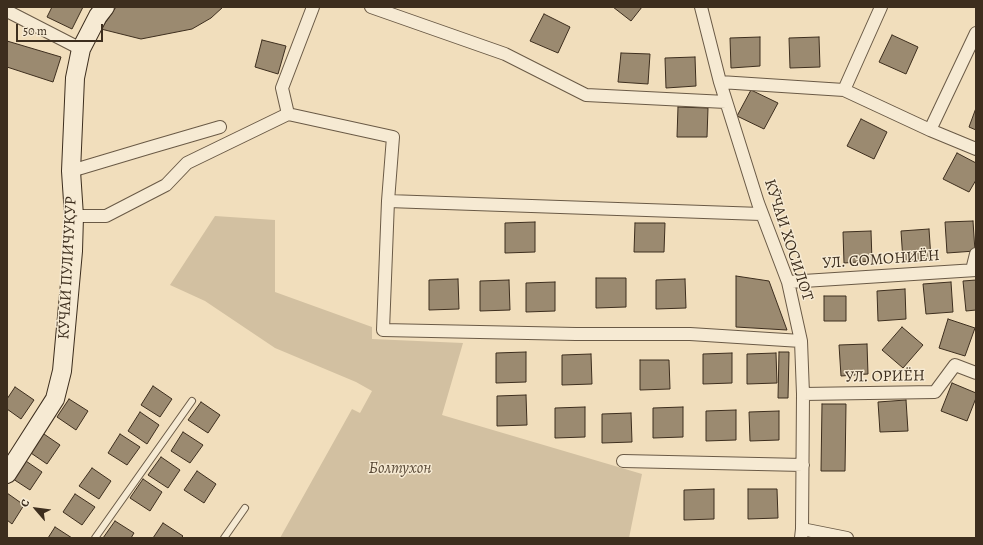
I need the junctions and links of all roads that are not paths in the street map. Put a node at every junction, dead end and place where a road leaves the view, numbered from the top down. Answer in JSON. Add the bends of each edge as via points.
{"nodes":[{"id":1,"x":105,"y":7,"type":"edge"},
{"id":2,"x":313,"y":7,"type":"edge"},
{"id":3,"x":371,"y":7,"type":"edge"},
{"id":4,"x":701,"y":7,"type":"edge"},
{"id":5,"x":881,"y":7,"type":"edge"},
{"id":6,"x":7,"y":11,"type":"edge"},
{"id":7,"x":976,"y":33,"type":"edge"},
{"id":8,"x":81,"y":49,"type":"junction"},
{"id":9,"x":720,"y":82,"type":"junction"},
{"id":10,"x":844,"y":90,"type":"junction"},
{"id":11,"x":726,"y":102,"type":"junction"},
{"id":12,"x":288,"y":114,"type":"junction"},
{"id":13,"x":220,"y":127,"type":"dead end"},
{"id":14,"x":930,"y":130,"type":"junction"},
{"id":15,"x":976,"y":149,"type":"edge"},
{"id":16,"x":71,"y":171,"type":"junction"},
{"id":17,"x":388,"y":201,"type":"junction"},
{"id":18,"x":761,"y":214,"type":"junction"},
{"id":19,"x":74,"y":216,"type":"junction"},
{"id":20,"x":976,"y":254,"type":"edge"},
{"id":21,"x":974,"y":270,"type":"edge"},
{"id":22,"x":788,"y":282,"type":"junction"},
{"id":23,"x":801,"y":341,"type":"junction"},
{"id":24,"x":976,"y":373,"type":"edge"},
{"id":25,"x":803,"y":394,"type":"junction"},
{"id":26,"x":192,"y":401,"type":"dead end"},
{"id":27,"x":623,"y":461,"type":"dead end"},
{"id":28,"x":803,"y":465,"type":"junction"},
{"id":29,"x":7,"y":474,"type":"edge"},
{"id":30,"x":245,"y":508,"type":"dead end"},
{"id":31,"x":802,"y":534,"type":"edge"},
{"id":32,"x":95,"y":538,"type":"edge"},
{"id":33,"x":224,"y":538,"type":"edge"},
{"id":34,"x":847,"y":538,"type":"edge"}],
"edges":[{"from":1,"to":8,"type":"street","name":"КӮЧАИ ПУЛИЧУҚУР"},
{"from":2,"to":12,"type":"street","via":[[282,88]]},
{"from":3,"to":11,"type":"street","via":[[505,54],[586,95]]},
{"from":4,"to":9,"type":"street","name":"КӮЧАИ ХОСИЛОТ"},
{"from":5,"to":10,"type":"street"},
{"from":6,"to":8,"type":"street"},
{"from":7,"to":14,"type":"street"},
{"from":8,"to":16,"type":"street","name":"КӮЧАИ ПУЛИЧУҚУР","via":[[75,78]]},
{"from":9,"to":10,"type":"street"},
{"from":9,"to":11,"type":"street","name":"КӮЧАИ ХОСИЛОТ"},
{"from":10,"to":14,"type":"street"},
{"from":11,"to":18,"type":"street","name":"КӮЧАИ ХОСИЛОТ"},
{"from":12,"to":17,"type":"street","via":[[393,137]]},
{"from":12,"to":19,"type":"street","via":[[187,163],[166,185],[106,216]]},
{"from":13,"to":16,"type":"street"},
{"from":14,"to":15,"type":"street"},
{"from":16,"to":19,"type":"street","name":"КӮЧАИ ПУЛИЧУҚУР"},
{"from":17,"to":18,"type":"street"},
{"from":17,"to":23,"type":"street","via":[[383,330],[690,334]]},
{"from":18,"to":22,"type":"street","name":"КӮЧАИ ХОСИЛОТ"},
{"from":19,"to":29,"type":"street","name":"КӮЧАИ ПУЛИЧУҚУР","via":[[62,371],[55,398]]},
{"from":20,"to":21,"type":"street"},
{"from":21,"to":22,"type":"street","name":"УЛ. СОМОНИЁН"},
{"from":22,"to":23,"type":"street","name":"КӮЧАИ ХОСИЛОТ"},
{"from":23,"to":25,"type":"street","name":"КӮЧАИ ХОСИЛОТ"},
{"from":24,"to":25,"type":"street","name":"УЛ. ОРИЁН","via":[[955,365],[935,392]]},
{"from":25,"to":28,"type":"street","name":"КӮЧАИ ХОСИЛОТ"},
{"from":26,"to":32,"type":"lane"},
{"from":27,"to":28,"type":"street"},
{"from":28,"to":31,"type":"street","name":"КӮЧАИ ХОСИЛОТ"},
{"from":30,"to":33,"type":"lane"},
{"from":31,"to":34,"type":"street"}]}
